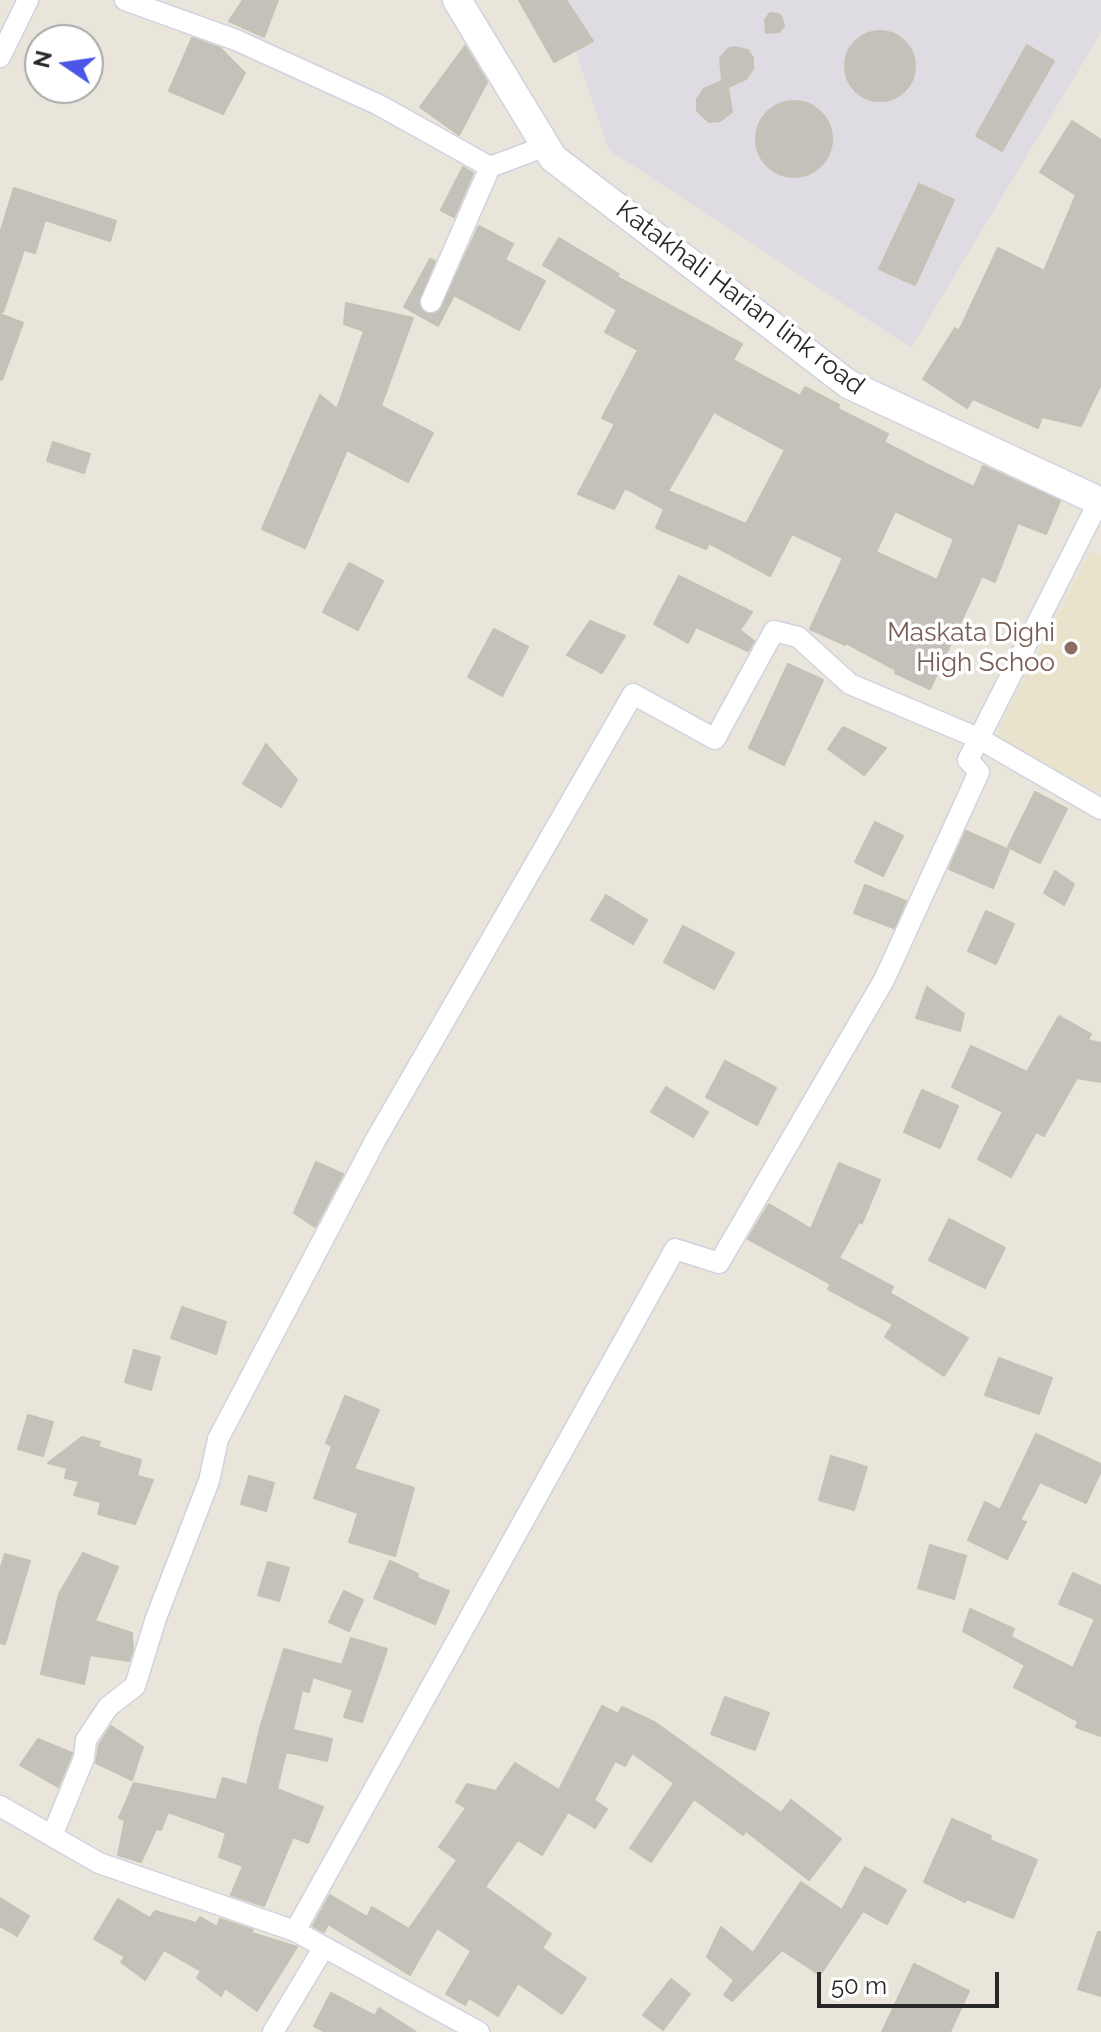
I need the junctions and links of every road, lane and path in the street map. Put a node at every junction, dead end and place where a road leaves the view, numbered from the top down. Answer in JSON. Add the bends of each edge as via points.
{"nodes":[{"id":1,"x":28,"y":0,"type":"edge"},
{"id":2,"x":125,"y":0,"type":"edge"},
{"id":3,"x":457,"y":0,"type":"edge"},
{"id":4,"x":0,"y":57,"type":"edge"},
{"id":5,"x":546,"y":146,"type":"junction"},
{"id":6,"x":490,"y":167,"type":"junction"},
{"id":7,"x":431,"y":302,"type":"dead end"},
{"id":8,"x":1100,"y":502,"type":"edge"},
{"id":9,"x":978,"y":738,"type":"junction"},
{"id":10,"x":1101,"y":809,"type":"edge"},
{"id":11,"x":0,"y":1806,"type":"edge"},
{"id":12,"x":52,"y":1836,"type":"junction"},
{"id":13,"x":295,"y":1931,"type":"junction"},
{"id":14,"x":324,"y":1947,"type":"junction"},
{"id":15,"x":273,"y":2032,"type":"edge"},
{"id":16,"x":479,"y":2032,"type":"edge"}],
"edges":[{"from":1,"to":4,"type":"street"},
{"from":2,"to":6,"type":"street","via":[[236,40],[379,105]]},
{"from":3,"to":5,"type":"street","name":"Katakhali Harian link road"},
{"from":5,"to":6,"type":"street"},
{"from":5,"to":8,"type":"street","name":"Katakhali Harian link road","via":[[553,158],[848,384]]},
{"from":6,"to":7,"type":"street"},
{"from":8,"to":9,"type":"street"},
{"from":9,"to":10,"type":"street"},
{"from":9,"to":12,"type":"street","via":[[850,684],[798,637],[774,631],[715,739],[633,694],[375,1141],[218,1439],[209,1481],[135,1686],[108,1707],[86,1740],[84,1758]]},
{"from":9,"to":13,"type":"street","via":[[968,760],[979,772],[884,980],[719,1263],[675,1249]]},
{"from":11,"to":12,"type":"street"},
{"from":12,"to":13,"type":"street","via":[[99,1863]]},
{"from":13,"to":14,"type":"street"},
{"from":14,"to":15,"type":"street"},
{"from":14,"to":16,"type":"street"}]}
